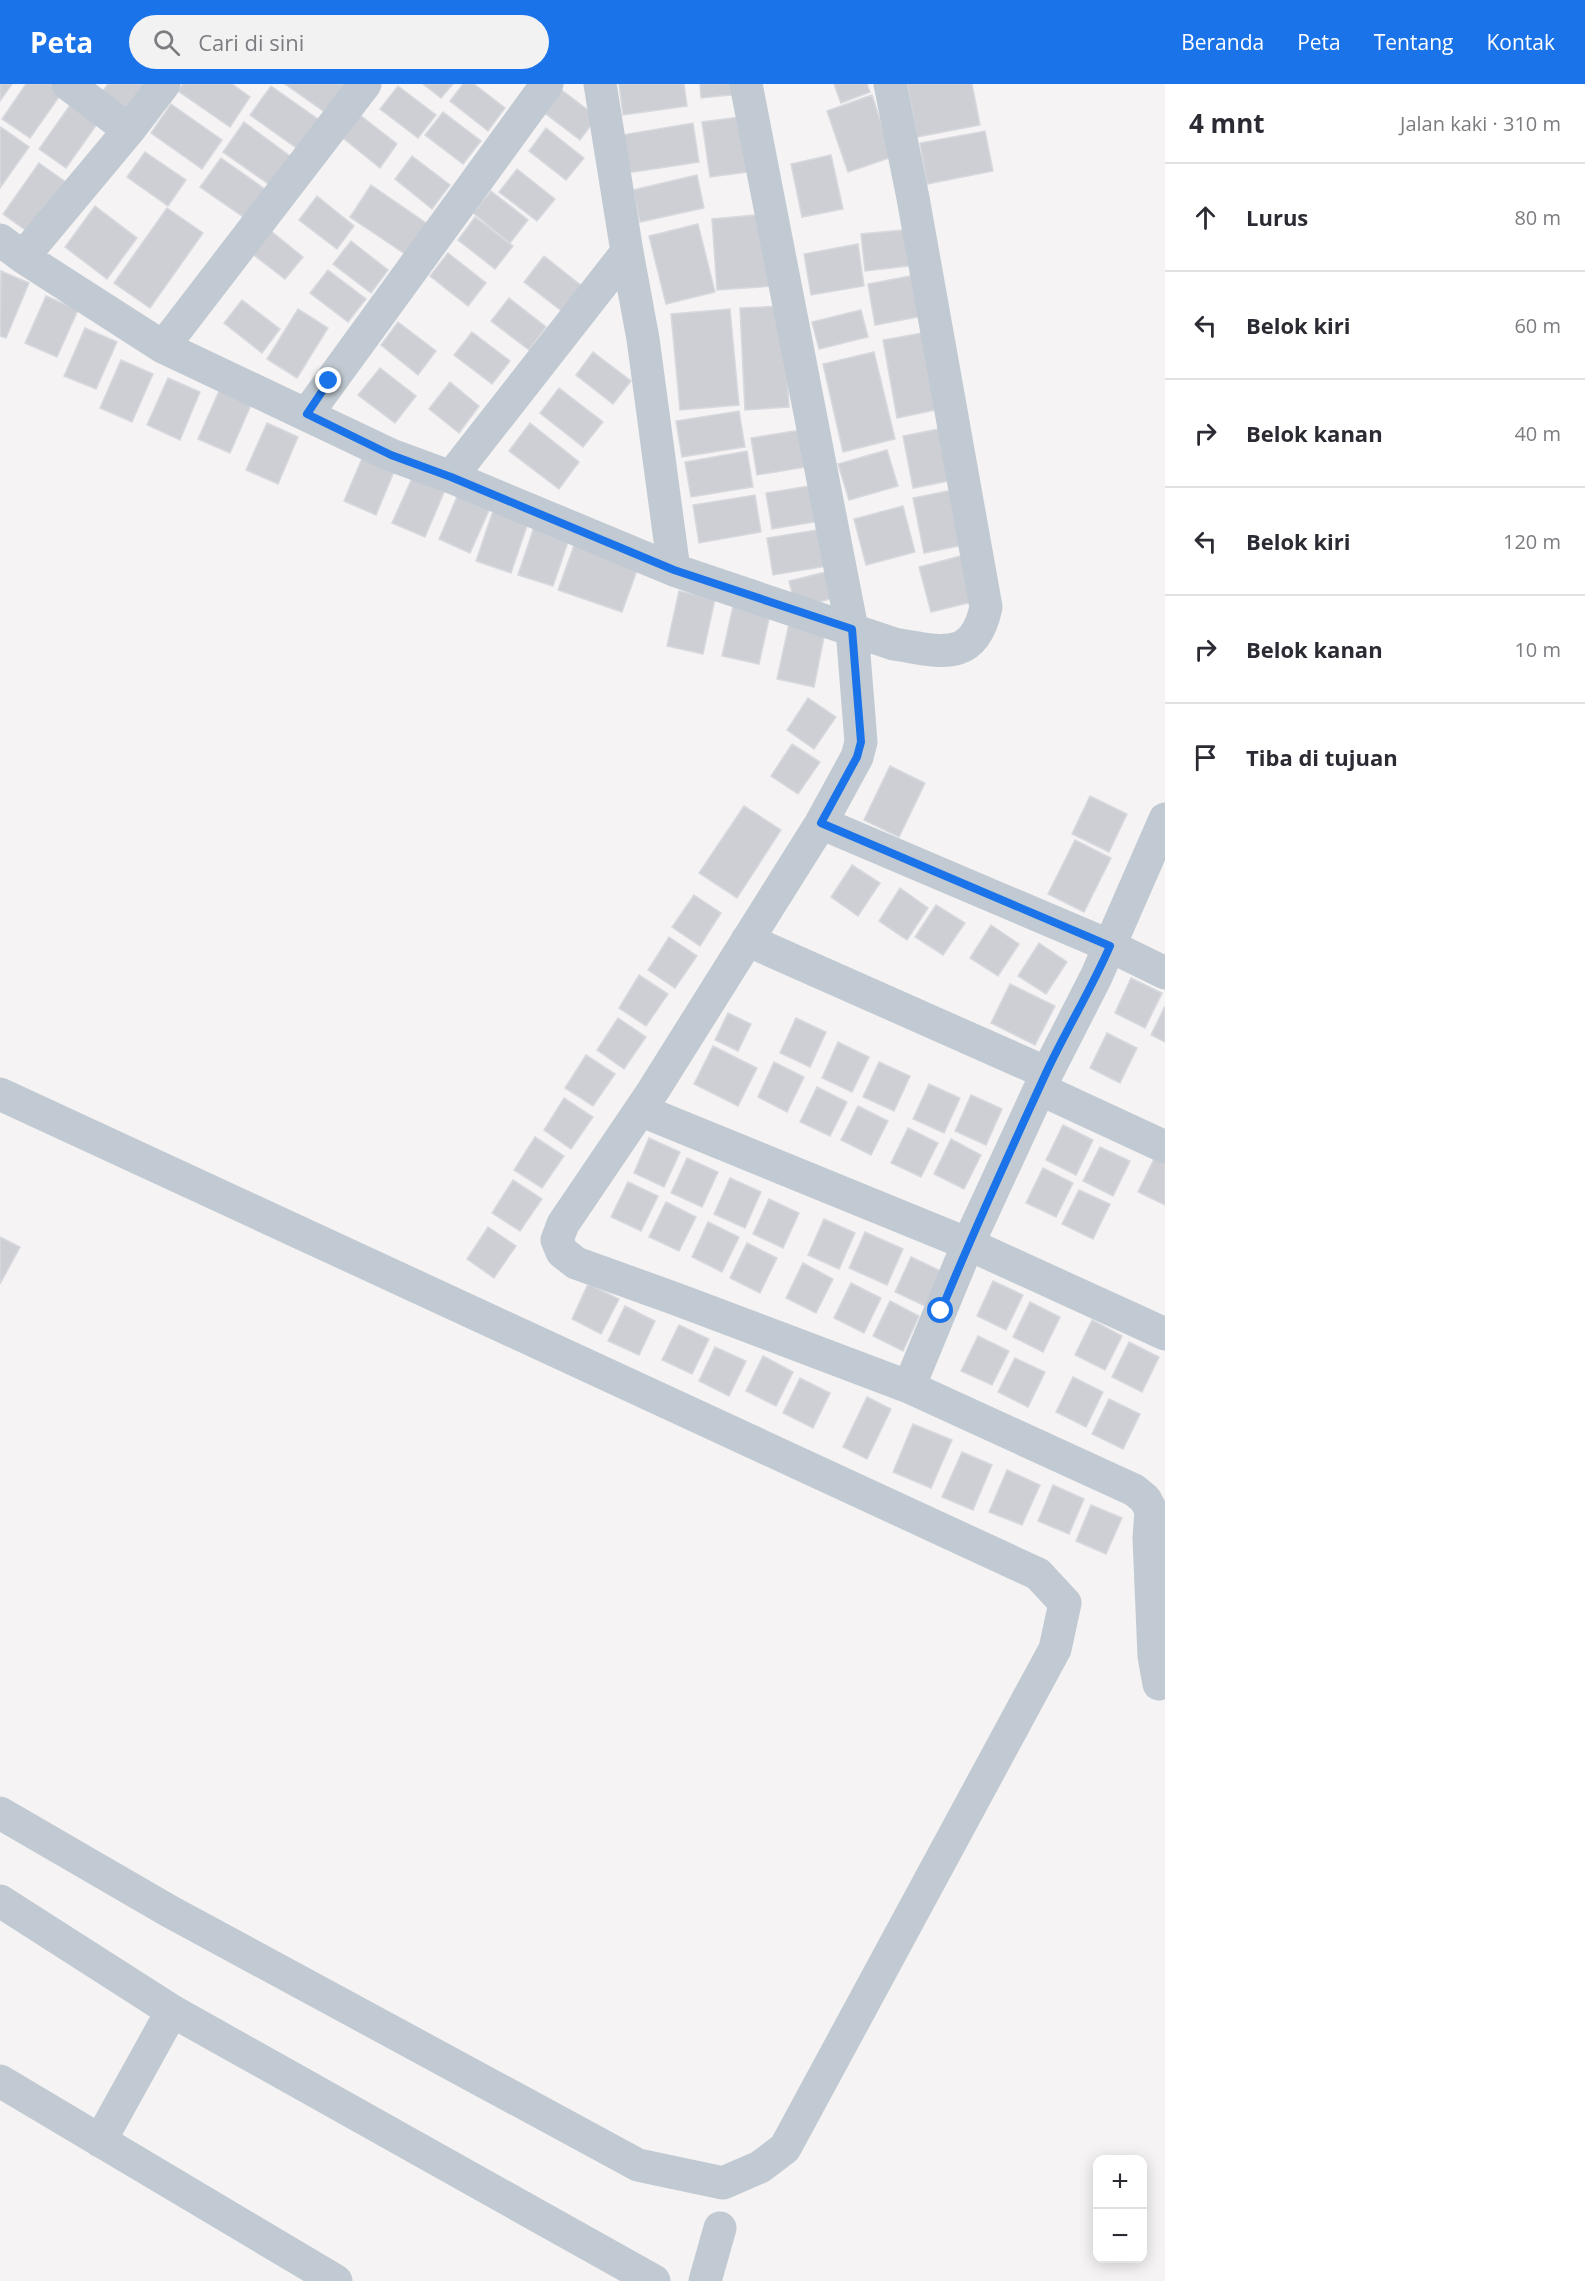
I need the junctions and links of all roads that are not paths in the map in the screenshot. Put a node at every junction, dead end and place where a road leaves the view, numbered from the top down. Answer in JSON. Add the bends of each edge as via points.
{"nodes":[{"id":1,"x":68,"y":84,"type":"edge"},
{"id":2,"x":164,"y":84,"type":"edge"},
{"id":3,"x":365,"y":84,"type":"edge"},
{"id":4,"x":547,"y":84,"type":"edge"},
{"id":5,"x":600,"y":84,"type":"edge"},
{"id":6,"x":746,"y":84,"type":"edge"},
{"id":7,"x":890,"y":84,"type":"edge"},
{"id":8,"x":129,"y":130,"type":"junction"},
{"id":9,"x":11,"y":249,"type":"edge"},
{"id":10,"x":627,"y":252,"type":"junction"},
{"id":11,"x":163,"y":346,"type":"junction"},
{"id":12,"x":307,"y":414,"type":"junction"},
{"id":13,"x":451,"y":477,"type":"junction"},
{"id":14,"x":674,"y":570,"type":"junction"},
{"id":15,"x":852,"y":629,"type":"junction"},
{"id":16,"x":1165,"y":819,"type":"edge"},
{"id":17,"x":821,"y":823,"type":"junction"},
{"id":18,"x":747,"y":940,"type":"junction"},
{"id":19,"x":1110,"y":946,"type":"junction"},
{"id":20,"x":1165,"y":973,"type":"edge"},
{"id":21,"x":1043,"y":1081,"type":"junction"},
{"id":22,"x":0,"y":1094,"type":"edge"},
{"id":23,"x":640,"y":1110,"type":"junction"},
{"id":24,"x":1165,"y":1147,"type":"edge"},
{"id":25,"x":968,"y":1244,"type":"junction"},
{"id":26,"x":1165,"y":1334,"type":"edge"},
{"id":27,"x":909,"y":1387,"type":"junction"},
{"id":28,"x":1159,"y":1684,"type":"dead end"},
{"id":29,"x":0,"y":1814,"type":"edge"},
{"id":30,"x":0,"y":1901,"type":"edge"},
{"id":31,"x":172,"y":2011,"type":"junction"},
{"id":32,"x":0,"y":2081,"type":"edge"},
{"id":33,"x":100,"y":2140,"type":"junction"},
{"id":34,"x":720,"y":2228,"type":"dead end"},
{"id":35,"x":336,"y":2281,"type":"edge"},
{"id":36,"x":654,"y":2281,"type":"edge"},
{"id":37,"x":705,"y":2281,"type":"edge"}],
"edges":[{"from":1,"to":8,"type":"street"},
{"from":2,"to":8,"type":"street"},
{"from":3,"to":11,"type":"street"},
{"from":4,"to":12,"type":"street"},
{"from":5,"to":10,"type":"street"},
{"from":6,"to":15,"type":"street"},
{"from":7,"to":15,"type":"street","via":[[986,607],[982,627],[972,642],[960,648],[894,644]]},
{"from":8,"to":9,"type":"street"},
{"from":9,"to":11,"type":"street"},
{"from":10,"to":13,"type":"street"},
{"from":10,"to":14,"type":"street","via":[[644,339]]},
{"from":11,"to":12,"type":"street"},
{"from":12,"to":13,"type":"street","via":[[391,455]]},
{"from":13,"to":14,"type":"street"},
{"from":14,"to":15,"type":"street"},
{"from":15,"to":17,"type":"street","via":[[861,742],[857,757]]},
{"from":16,"to":19,"type":"street"},
{"from":17,"to":18,"type":"street"},
{"from":17,"to":19,"type":"street"},
{"from":18,"to":21,"type":"street"},
{"from":18,"to":23,"type":"street"},
{"from":19,"to":20,"type":"street"},
{"from":19,"to":21,"type":"street"},
{"from":21,"to":24,"type":"street"},
{"from":21,"to":25,"type":"street"},
{"from":22,"to":29,"type":"street","via":[[1038,1574],[1065,1603],[1055,1649],[785,2148],[760,2167],[723,2183],[638,2165],[169,1911]]},
{"from":23,"to":25,"type":"street"},
{"from":23,"to":27,"type":"street","via":[[563,1224],[558,1240],[562,1252],[576,1263]]},
{"from":25,"to":26,"type":"street"},
{"from":25,"to":27,"type":"street"},
{"from":27,"to":28,"type":"street","via":[[1145,1498],[1151,1510],[1154,1656]]},
{"from":30,"to":31,"type":"street"},
{"from":31,"to":33,"type":"street"},
{"from":31,"to":36,"type":"street"},
{"from":32,"to":33,"type":"street"},
{"from":33,"to":35,"type":"street"},
{"from":34,"to":37,"type":"street"}]}
